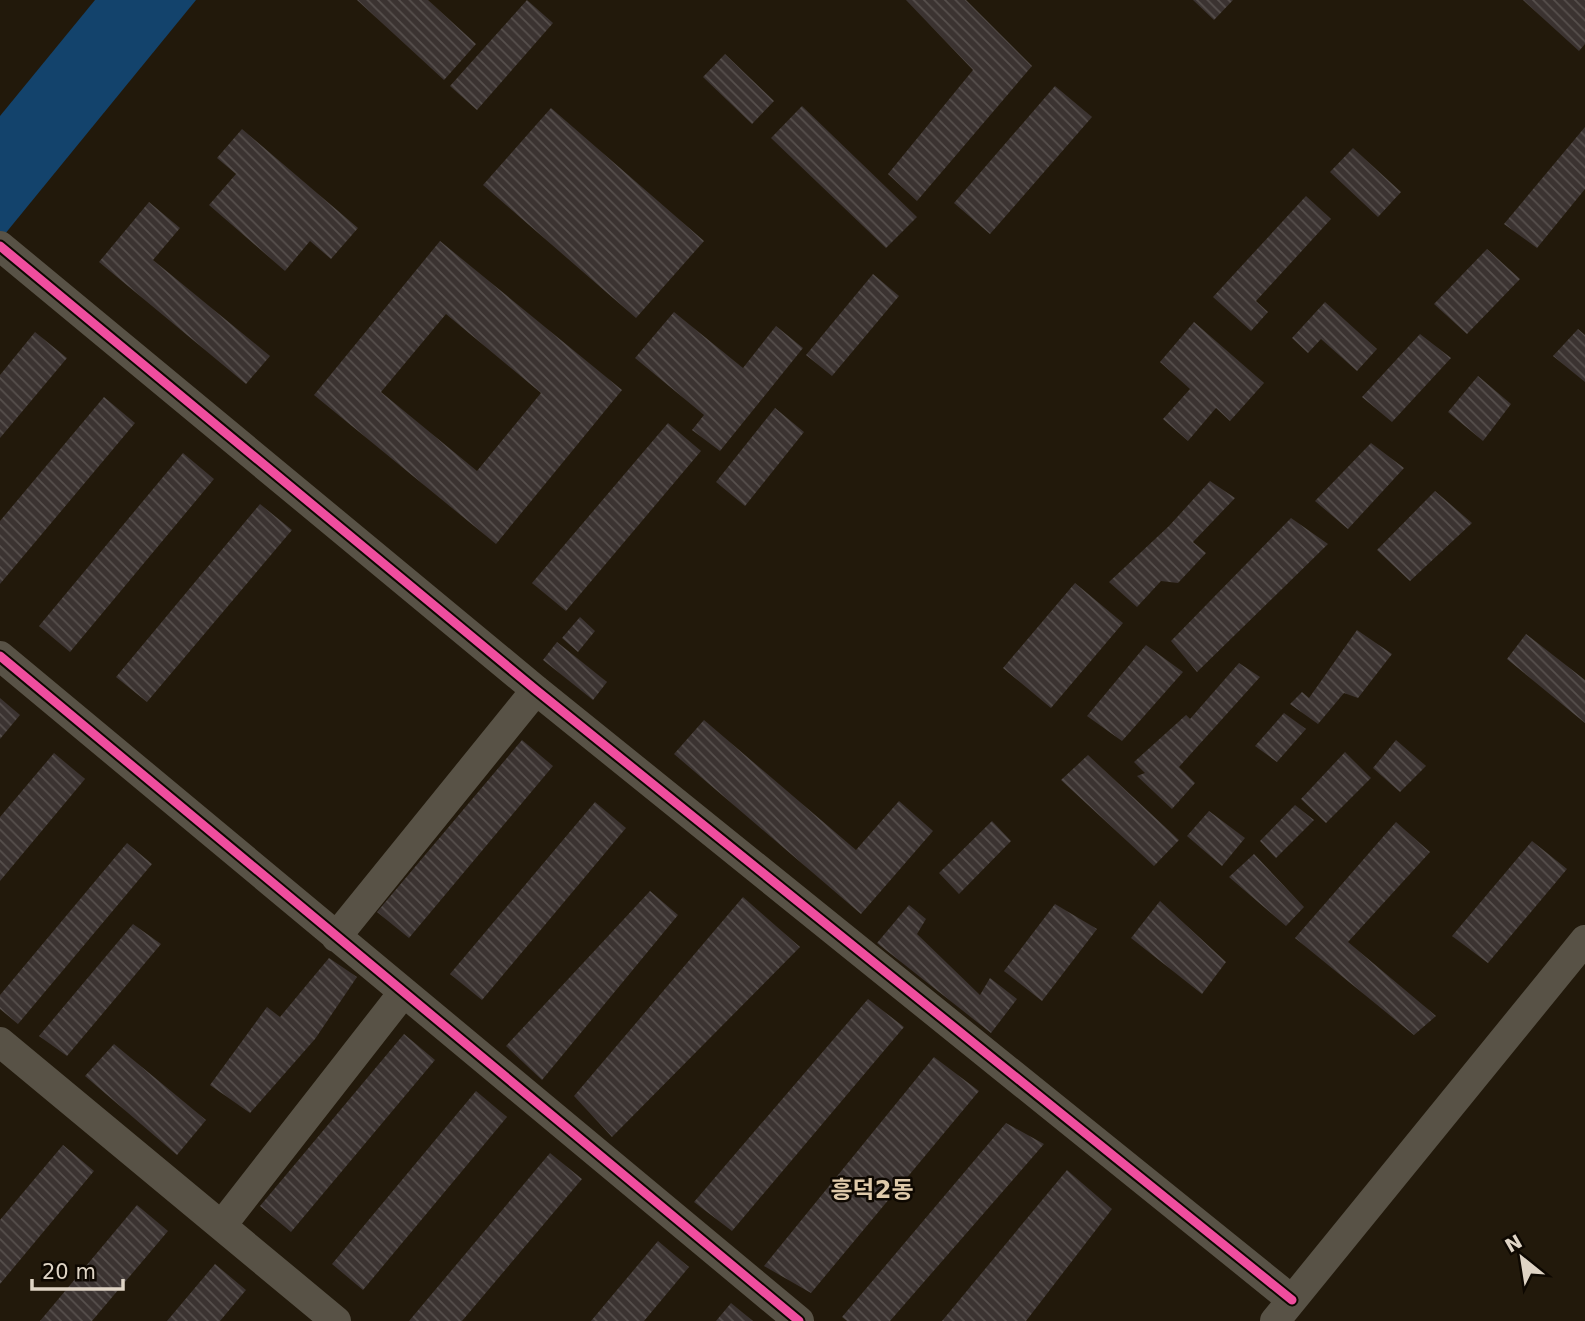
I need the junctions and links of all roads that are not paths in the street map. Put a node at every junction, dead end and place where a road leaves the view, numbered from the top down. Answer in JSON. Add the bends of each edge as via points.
{"nodes":[{"id":1,"x":3,"y":249,"type":"edge"},
{"id":2,"x":0,"y":656,"type":"edge"},
{"id":3,"x":536,"y":690,"type":"junction"},
{"id":4,"x":336,"y":937,"type":"junction"},
{"id":5,"x":1585,"y":940,"type":"edge"},
{"id":6,"x":403,"y":993,"type":"junction"},
{"id":7,"x":0,"y":1042,"type":"edge"},
{"id":8,"x":222,"y":1225,"type":"junction"},
{"id":9,"x":1284,"y":1310,"type":"edge"},
{"id":10,"x":336,"y":1321,"type":"edge"},
{"id":11,"x":799,"y":1321,"type":"edge"}],
"edges":[{"from":1,"to":3,"type":"street"},
{"from":2,"to":4,"type":"street"},
{"from":3,"to":4,"type":"street"},
{"from":3,"to":9,"type":"street"},
{"from":4,"to":6,"type":"street"},
{"from":5,"to":9,"type":"street"},
{"from":6,"to":8,"type":"street"},
{"from":6,"to":11,"type":"street"},
{"from":7,"to":8,"type":"street"},
{"from":8,"to":10,"type":"street"}]}
